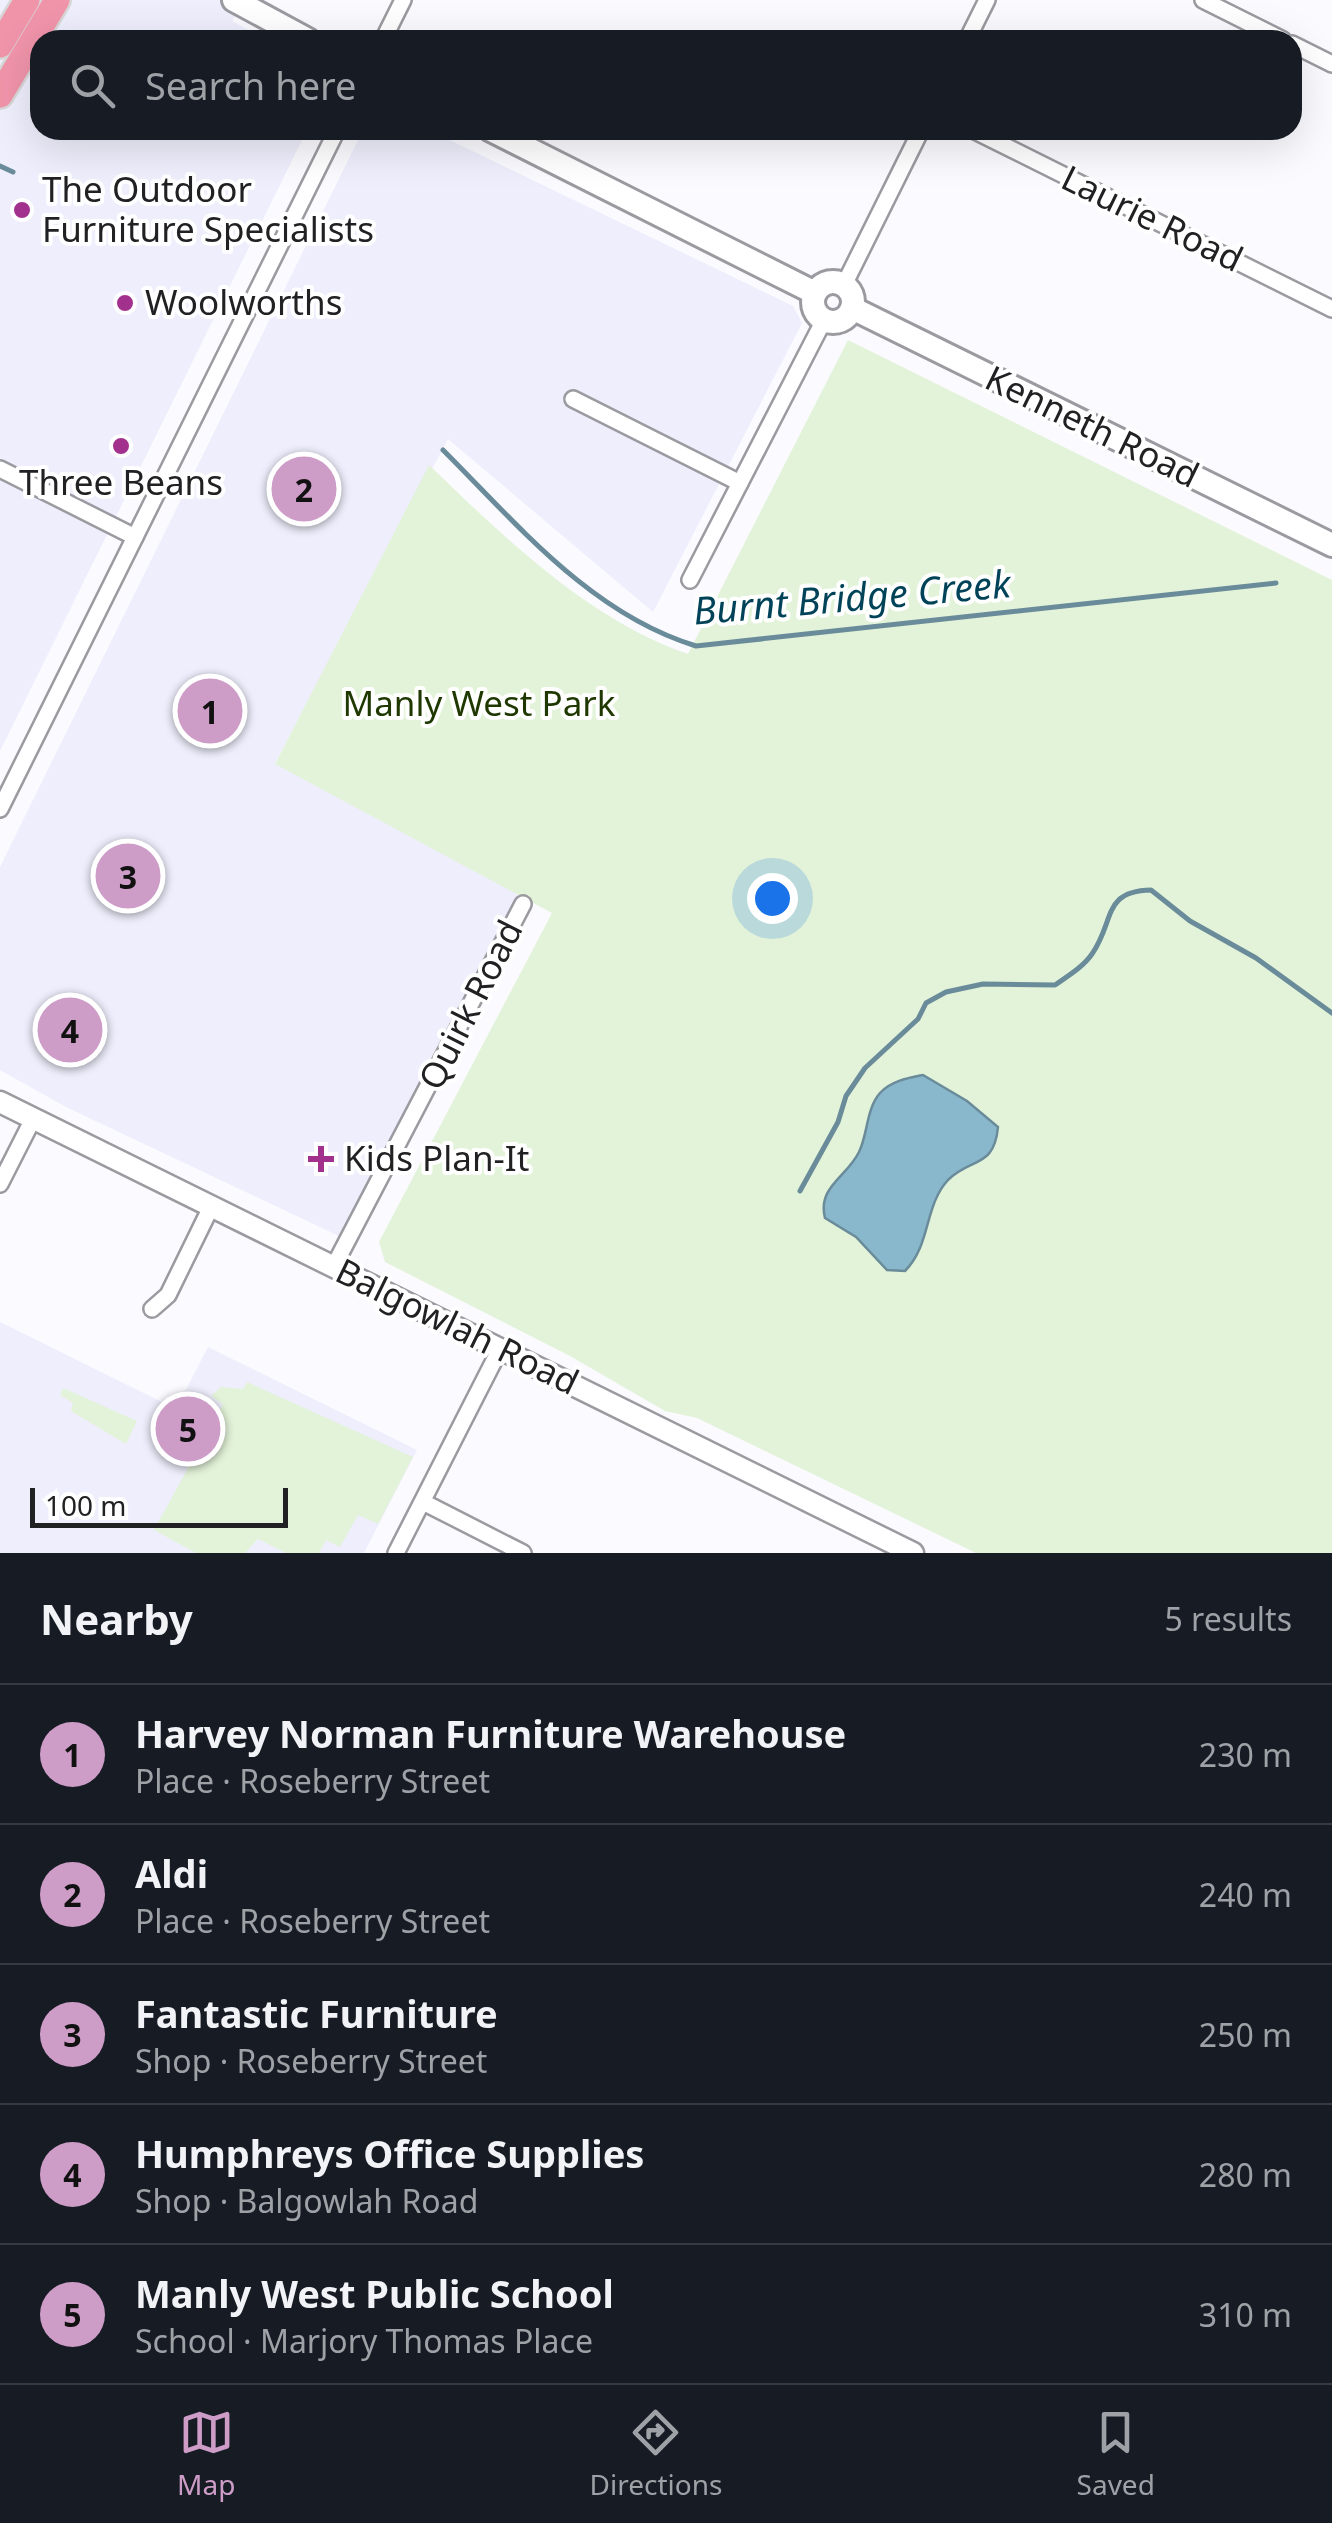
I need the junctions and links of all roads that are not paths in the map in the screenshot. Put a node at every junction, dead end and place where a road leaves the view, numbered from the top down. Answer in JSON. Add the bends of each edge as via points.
{"nodes":[{"id":1,"x":27,"y":0,"type":"edge"},
{"id":2,"x":57,"y":0,"type":"edge"},
{"id":3,"x":234,"y":0,"type":"edge"},
{"id":4,"x":403,"y":0,"type":"edge"},
{"id":5,"x":987,"y":0,"type":"edge"},
{"id":6,"x":1203,"y":0,"type":"edge"},
{"id":7,"x":39,"y":30,"type":"edge"},
{"id":8,"x":290,"y":30,"type":"edge"},
{"id":9,"x":388,"y":30,"type":"edge"},
{"id":10,"x":972,"y":30,"type":"edge"},
{"id":11,"x":1263,"y":30,"type":"edge"},
{"id":12,"x":0,"y":45,"type":"edge"},
{"id":13,"x":30,"y":45,"type":"edge"},
{"id":14,"x":1302,"y":49,"type":"edge"},
{"id":15,"x":1332,"y":64,"type":"edge"},
{"id":16,"x":0,"y":95,"type":"edge"},
{"id":17,"x":332,"y":140,"type":"edge"},
{"id":18,"x":511,"y":140,"type":"edge"},
{"id":19,"x":916,"y":140,"type":"edge"},
{"id":20,"x":993,"y":140,"type":"edge"},
{"id":21,"x":844,"y":285,"type":"junction"},
{"id":22,"x":816,"y":293,"type":"junction"},
{"id":23,"x":852,"y":308,"type":"junction"},
{"id":24,"x":1332,"y":309,"type":"edge"},
{"id":25,"x":824,"y":320,"type":"junction"},
{"id":26,"x":573,"y":399,"type":"dead end"},
{"id":27,"x":0,"y":469,"type":"edge"},
{"id":28,"x":740,"y":484,"type":"junction"},
{"id":29,"x":135,"y":537,"type":"junction"},
{"id":30,"x":1332,"y":545,"type":"edge"},
{"id":31,"x":690,"y":580,"type":"dead end"},
{"id":32,"x":0,"y":808,"type":"edge"},
{"id":33,"x":523,"y":904,"type":"dead end"},
{"id":34,"x":0,"y":1102,"type":"edge"},
{"id":35,"x":34,"y":1118,"type":"junction"},
{"id":36,"x":0,"y":1184,"type":"edge"},
{"id":37,"x":211,"y":1207,"type":"junction"},
{"id":38,"x":334,"y":1266,"type":"junction"},
{"id":39,"x":152,"y":1309,"type":"dead end"},
{"id":40,"x":500,"y":1349,"type":"junction"},
{"id":41,"x":423,"y":1502,"type":"junction"},
{"id":42,"x":396,"y":1553,"type":"edge"},
{"id":43,"x":523,"y":1553,"type":"edge"},
{"id":44,"x":913,"y":1553,"type":"edge"}],
"edges":[{"from":1,"to":12,"type":"highway"},
{"from":2,"to":7,"type":"highway"},
{"from":3,"to":8,"type":"main road"},
{"from":4,"to":9,"type":"street"},
{"from":5,"to":10,"type":"street"},
{"from":6,"to":11,"type":"street"},
{"from":13,"to":16,"type":"highway"},
{"from":14,"to":15,"type":"street"},
{"from":17,"to":29,"type":"street"},
{"from":18,"to":22,"type":"main road"},
{"from":19,"to":21,"type":"street"},
{"from":20,"to":24,"type":"street","name":"Laurie Road"},
{"from":21,"to":22,"type":"main road","via":[[830,282]]},
{"from":21,"to":23,"type":"main road"},
{"from":22,"to":25,"type":"main road","via":[[815,310]]},
{"from":23,"to":25,"type":"main road","via":[[842,321]]},
{"from":23,"to":30,"type":"main road","name":"Kenneth Road"},
{"from":25,"to":28,"type":"street"},
{"from":26,"to":28,"type":"street"},
{"from":27,"to":29,"type":"street"},
{"from":28,"to":31,"type":"street"},
{"from":29,"to":32,"type":"street"},
{"from":33,"to":38,"type":"street","name":"Quirk Road"},
{"from":34,"to":35,"type":"street","name":"Balgowlah Road"},
{"from":35,"to":36,"type":"street"},
{"from":35,"to":37,"type":"street","name":"Balgowlah Road"},
{"from":37,"to":38,"type":"street","name":"Balgowlah Road"},
{"from":37,"to":39,"type":"street","via":[[168,1296]]},
{"from":38,"to":40,"type":"street","name":"Balgowlah Road"},
{"from":40,"to":41,"type":"street"},
{"from":40,"to":44,"type":"street","name":"Balgowlah Road"},
{"from":41,"to":42,"type":"street"},
{"from":41,"to":43,"type":"street"}]}
